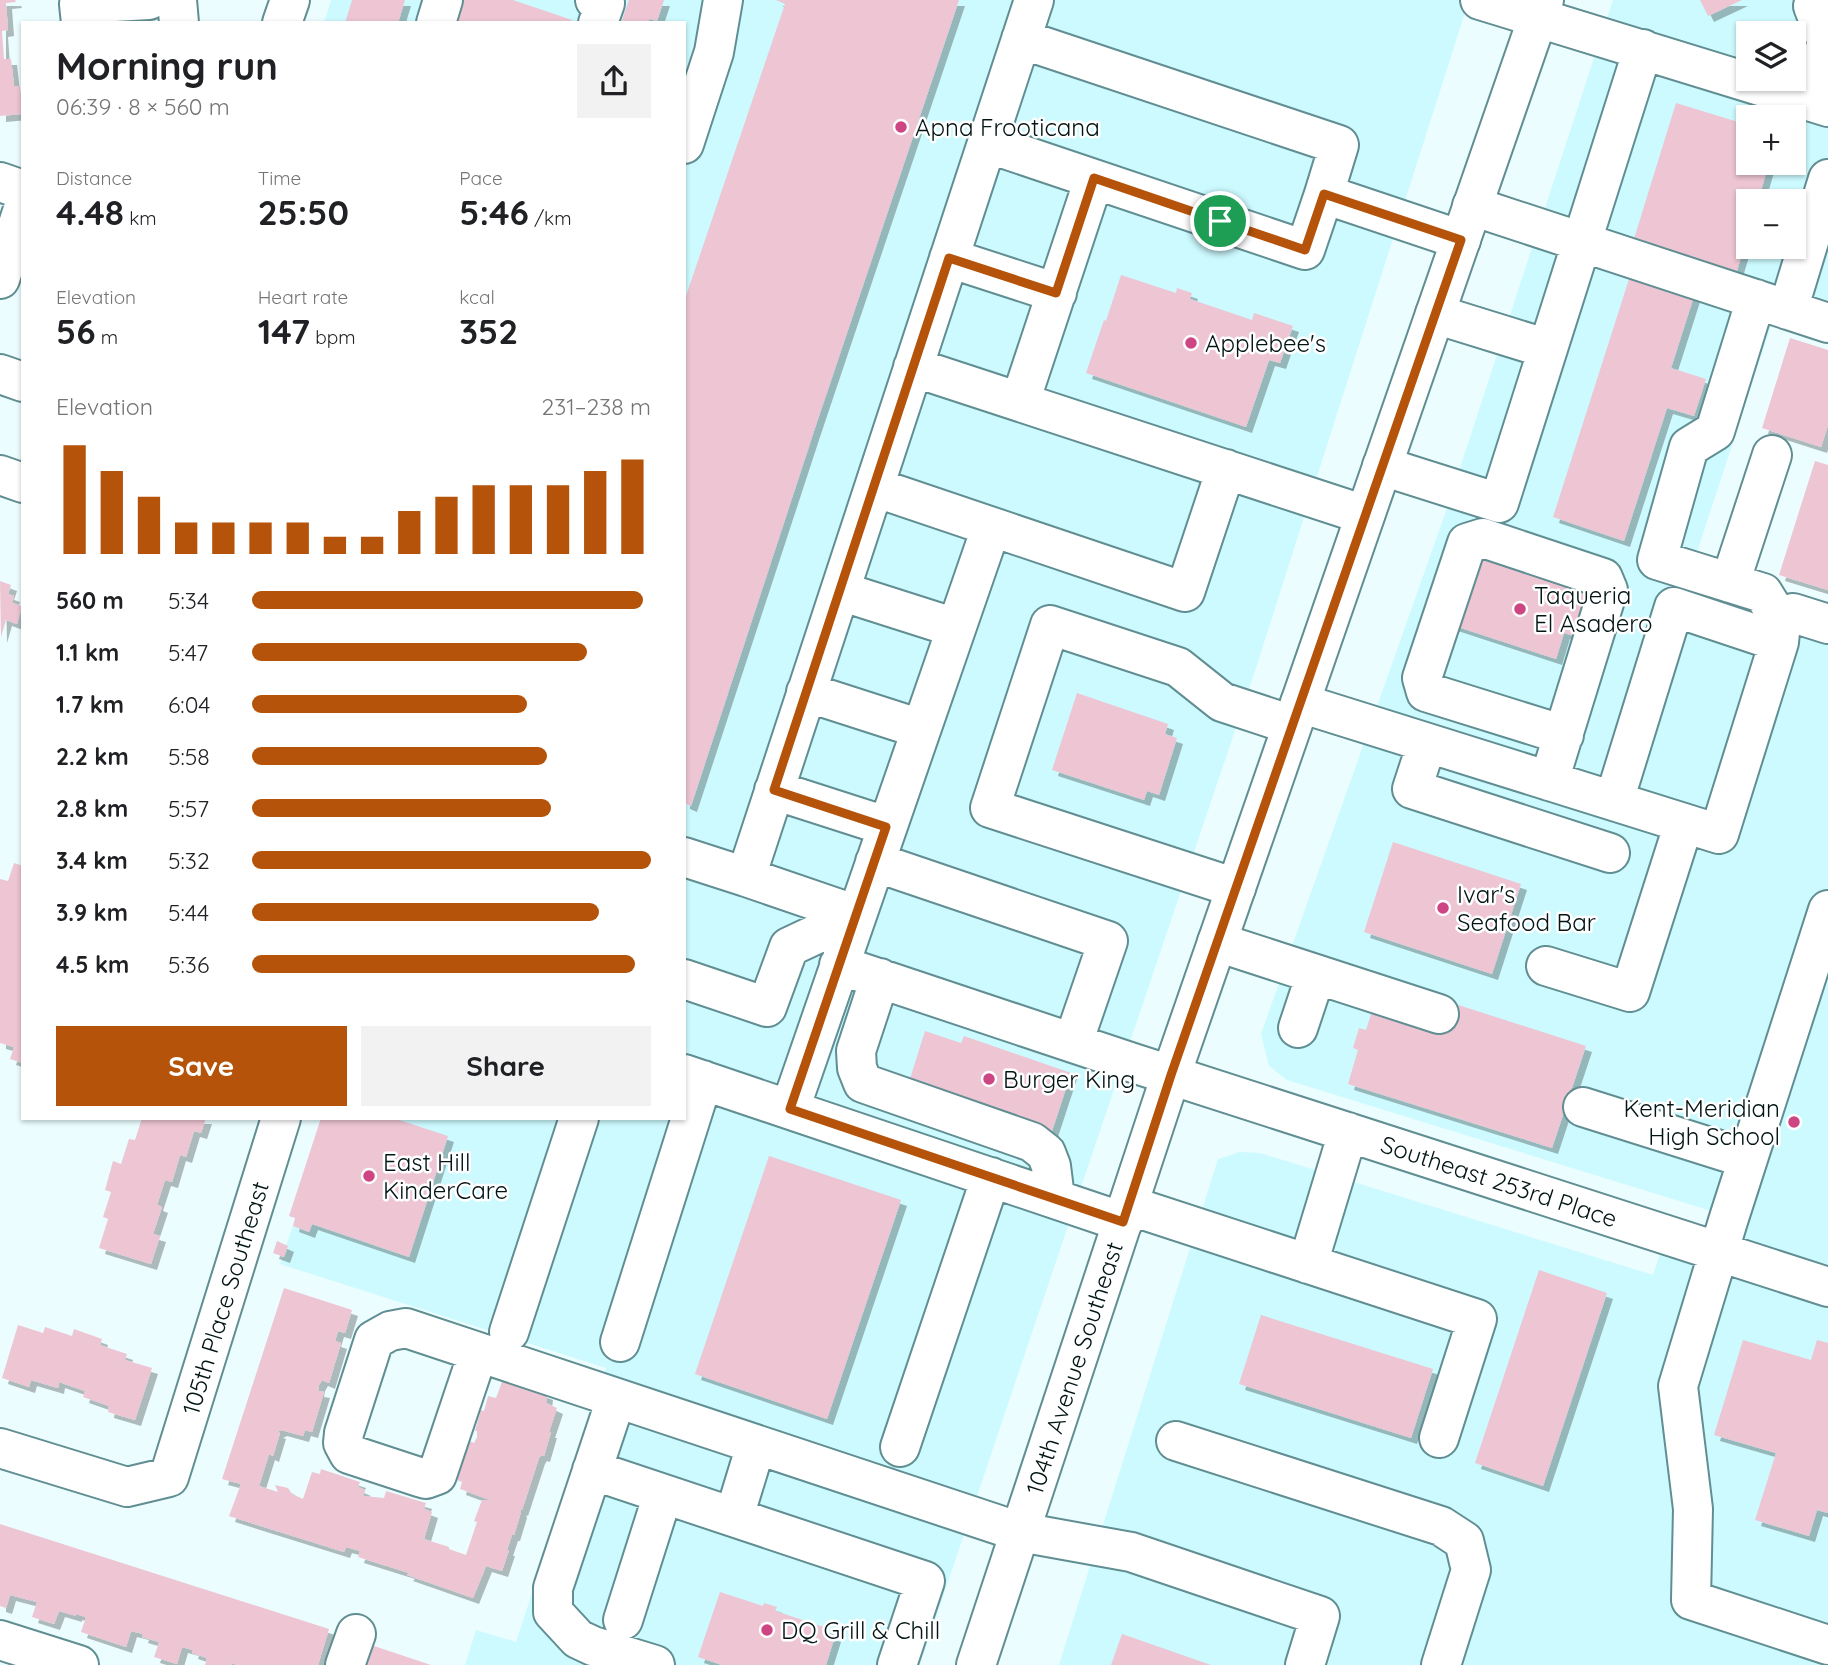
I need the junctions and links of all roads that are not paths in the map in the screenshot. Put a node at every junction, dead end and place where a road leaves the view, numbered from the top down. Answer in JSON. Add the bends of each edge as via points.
{"nodes":[{"id":1,"x":149,"y":0,"type":"edge"},
{"id":2,"x":177,"y":0,"type":"edge"},
{"id":3,"x":290,"y":0,"type":"edge"},
{"id":4,"x":443,"y":0,"type":"edge"},
{"id":5,"x":595,"y":0,"type":"edge"},
{"id":6,"x":723,"y":0,"type":"edge"},
{"id":7,"x":1034,"y":0,"type":"edge"},
{"id":8,"x":1480,"y":0,"type":"edge"},
{"id":9,"x":1815,"y":0,"type":"edge"},
{"id":10,"x":1541,"y":9,"type":"edge"},
{"id":11,"x":81,"y":21,"type":"edge"},
{"id":12,"x":179,"y":21,"type":"edge"},
{"id":13,"x":283,"y":21,"type":"edge"},
{"id":14,"x":437,"y":21,"type":"edge"},
{"id":15,"x":599,"y":21,"type":"edge"},
{"id":16,"x":1021,"y":39,"type":"junction"},
{"id":17,"x":1643,"y":49,"type":"junction"},
{"id":18,"x":1818,"y":104,"type":"edge"},
{"id":19,"x":686,"y":138,"type":"edge"},
{"id":20,"x":987,"y":143,"type":"junction"},
{"id":21,"x":1094,"y":178,"type":"junction"},
{"id":22,"x":1828,"y":179,"type":"edge"},
{"id":23,"x":0,"y":182,"type":"edge"},
{"id":24,"x":21,"y":189,"type":"edge"},
{"id":25,"x":1324,"y":194,"type":"junction"},
{"id":26,"x":21,"y":218,"type":"edge"},
{"id":27,"x":1466,"y":223,"type":"junction"},
{"id":28,"x":1583,"y":242,"type":"junction"},
{"id":29,"x":949,"y":258,"type":"junction"},
{"id":30,"x":9,"y":272,"type":"edge"},
{"id":31,"x":1056,"y":293,"type":"junction"},
{"id":32,"x":1772,"y":305,"type":"junction"},
{"id":33,"x":1435,"y":314,"type":"junction"},
{"id":34,"x":1828,"y":323,"type":"edge"},
{"id":35,"x":1548,"y":349,"type":"junction"},
{"id":36,"x":913,"y":367,"type":"junction"},
{"id":37,"x":0,"y":374,"type":"edge"},
{"id":38,"x":21,"y":381,"type":"edge"},
{"id":39,"x":1020,"y":402,"type":"junction"},
{"id":40,"x":1772,"y":455,"type":"dead end"},
{"id":41,"x":1382,"y":466,"type":"junction"},
{"id":42,"x":1226,"y":469,"type":"junction"},
{"id":43,"x":0,"y":475,"type":"edge"},
{"id":44,"x":21,"y":482,"type":"edge"},
{"id":45,"x":874,"y":487,"type":"junction"},
{"id":46,"x":1365,"y":515,"type":"junction"},
{"id":47,"x":991,"y":528,"type":"junction"},
{"id":48,"x":1730,"y":583,"type":"junction"},
{"id":49,"x":840,"y":591,"type":"junction"},
{"id":50,"x":1828,"y":624,"type":"edge"},
{"id":51,"x":956,"y":628,"type":"junction"},
{"id":52,"x":1780,"y":632,"type":"junction"},
{"id":53,"x":806,"y":692,"type":"junction"},
{"id":54,"x":1296,"y":714,"type":"junction"},
{"id":55,"x":921,"y":729,"type":"junction"},
{"id":56,"x":1564,"y":735,"type":"junction"},
{"id":57,"x":1427,"y":743,"type":"junction"},
{"id":58,"x":1549,"y":781,"type":"junction"},
{"id":59,"x":774,"y":790,"type":"junction"},
{"id":60,"x":1614,"y":801,"type":"junction"},
{"id":61,"x":1684,"y":822,"type":"junction"},
{"id":62,"x":881,"y":844,"type":"junction"},
{"id":63,"x":1610,"y":853,"type":"dead end"},
{"id":64,"x":686,"y":858,"type":"edge"},
{"id":65,"x":746,"y":877,"type":"junction"},
{"id":66,"x":1236,"y":888,"type":"junction"},
{"id":67,"x":1828,"y":910,"type":"edge"},
{"id":68,"x":856,"y":915,"type":"junction"},
{"id":69,"x":1217,"y":942,"type":"junction"},
{"id":70,"x":839,"y":965,"type":"junction"},
{"id":71,"x":1546,"y":966,"type":"dead end"},
{"id":72,"x":1316,"y":974,"type":"junction"},
{"id":73,"x":880,"y":978,"type":"junction"},
{"id":74,"x":686,"y":980,"type":"edge"},
{"id":75,"x":1439,"y":1014,"type":"dead end"},
{"id":76,"x":1298,"y":1028,"type":"dead end"},
{"id":77,"x":1073,"y":1043,"type":"junction"},
{"id":78,"x":1171,"y":1075,"type":"junction"},
{"id":79,"x":694,"y":1077,"type":"edge"},
{"id":80,"x":686,"y":1106,"type":"edge"},
{"id":81,"x":1583,"y":1107,"type":"dead end"},
{"id":82,"x":790,"y":1109,"type":"junction"},
{"id":83,"x":280,"y":1120,"type":"edge"},
{"id":84,"x":578,"y":1120,"type":"edge"},
{"id":85,"x":682,"y":1120,"type":"edge"},
{"id":86,"x":1348,"y":1132,"type":"junction"},
{"id":87,"x":1748,"y":1159,"type":"junction"},
{"id":88,"x":991,"y":1177,"type":"junction"},
{"id":89,"x":1055,"y":1198,"type":"junction"},
{"id":90,"x":1126,"y":1213,"type":"junction"},
{"id":91,"x":1718,"y":1252,"type":"junction"},
{"id":92,"x":1308,"y":1264,"type":"junction"},
{"id":93,"x":1828,"y":1287,"type":"edge"},
{"id":94,"x":620,"y":1342,"type":"dead end"},
{"id":95,"x":616,"y":1399,"type":"junction"},
{"id":96,"x":1439,"y":1438,"type":"dead end"},
{"id":97,"x":1176,"y":1441,"type":"dead end"},
{"id":98,"x":756,"y":1445,"type":"junction"},
{"id":99,"x":900,"y":1447,"type":"dead end"},
{"id":100,"x":0,"y":1448,"type":"edge"},
{"id":101,"x":592,"y":1470,"type":"junction"},
{"id":102,"x":663,"y":1494,"type":"junction"},
{"id":103,"x":734,"y":1517,"type":"junction"},
{"id":104,"x":1020,"y":1532,"type":"junction"},
{"id":105,"x":623,"y":1620,"type":"dead end"},
{"id":106,"x":0,"y":1640,"type":"edge"},
{"id":107,"x":1828,"y":1645,"type":"edge"},
{"id":108,"x":79,"y":1665,"type":"edge"},
{"id":109,"x":655,"y":1665,"type":"edge"},
{"id":110,"x":897,"y":1665,"type":"edge"},
{"id":111,"x":976,"y":1665,"type":"edge"},
{"id":112,"x":1305,"y":1665,"type":"edge"},
{"id":113,"x":1441,"y":1665,"type":"edge"}],
"edges":[{"from":1,"to":11,"type":"street","via":[[79,5]]},
{"from":2,"to":12,"type":"street"},
{"from":3,"to":13,"type":"street"},
{"from":4,"to":14,"type":"street"},
{"from":5,"to":15,"type":"street","via":[[605,3]]},
{"from":6,"to":19,"type":"street","via":[[714,52]]},
{"from":7,"to":16,"type":"street"},
{"from":8,"to":10,"type":"street"},
{"from":9,"to":18,"type":"street","via":[[1813,6],[1827,42]]},
{"from":10,"to":17,"type":"street"},
{"from":10,"to":27,"type":"street","name":"104th Avenue Southeast"},
{"from":16,"to":20,"type":"street"},
{"from":16,"to":25,"type":"street","via":[[1339,145]]},
{"from":17,"to":18,"type":"street"},
{"from":17,"to":28,"type":"street"},
{"from":20,"to":21,"type":"street"},
{"from":20,"to":29,"type":"street"},
{"from":21,"to":25,"type":"street","via":[[1305,250]]},
{"from":21,"to":31,"type":"street"},
{"from":22,"to":32,"type":"street"},
{"from":23,"to":24,"type":"street"},
{"from":25,"to":27,"type":"street"},
{"from":26,"to":30,"type":"street"},
{"from":27,"to":28,"type":"street"},
{"from":27,"to":33,"type":"street","name":"104th Avenue Southeast"},
{"from":28,"to":32,"type":"street"},
{"from":28,"to":35,"type":"street"},
{"from":29,"to":31,"type":"street"},
{"from":29,"to":36,"type":"street"},
{"from":31,"to":39,"type":"street"},
{"from":32,"to":34,"type":"street"},
{"from":32,"to":48,"type":"street","via":[[1715,430],[1689,447],[1657,560]]},
{"from":33,"to":35,"type":"street"},
{"from":33,"to":41,"type":"street","name":"104th Avenue Southeast"},
{"from":35,"to":41,"type":"street","via":[[1499,503]]},
{"from":36,"to":39,"type":"street"},
{"from":36,"to":45,"type":"street"},
{"from":37,"to":38,"type":"street"},
{"from":39,"to":42,"type":"street"},
{"from":40,"to":48,"type":"street"},
{"from":41,"to":46,"type":"street","name":"104th Avenue Southeast"},
{"from":42,"to":46,"type":"street"},
{"from":42,"to":47,"type":"street","via":[[1185,592]]},
{"from":43,"to":44,"type":"street"},
{"from":45,"to":47,"type":"street"},
{"from":45,"to":49,"type":"street"},
{"from":46,"to":54,"type":"street","name":"104th Avenue Southeast"},
{"from":47,"to":51,"type":"street"},
{"from":48,"to":52,"type":"street","via":[[1763,593]]},
{"from":49,"to":51,"type":"street"},
{"from":49,"to":53,"type":"street"},
{"from":50,"to":52,"type":"street","via":[[1793,614]]},
{"from":51,"to":55,"type":"street"},
{"from":52,"to":60,"type":"street","via":[[1674,607]]},
{"from":52,"to":61,"type":"street","via":[[1719,834]]},
{"from":53,"to":55,"type":"street"},
{"from":53,"to":59,"type":"street"},
{"from":54,"to":57,"type":"street"},
{"from":54,"to":66,"type":"street","name":"104th Avenue Southeast"},
{"from":54,"to":66,"type":"street","via":[[1222,702],[1178,667],[1050,625],[990,808]]},
{"from":55,"to":62,"type":"street"},
{"from":56,"to":56,"type":"street","via":[[1608,590],[1603,578],[1483,538],[1467,543],[1422,678],[1426,692]]},
{"from":56,"to":58,"type":"street"},
{"from":57,"to":58,"type":"street"},
{"from":57,"to":63,"type":"street","via":[[1412,789]]},
{"from":58,"to":60,"type":"street"},
{"from":59,"to":62,"type":"street"},
{"from":59,"to":65,"type":"street"},
{"from":60,"to":61,"type":"street"},
{"from":61,"to":71,"type":"street","via":[[1630,992]]},
{"from":62,"to":68,"type":"street"},
{"from":62,"to":77,"type":"street","via":[[1108,941]]},
{"from":64,"to":65,"type":"street"},
{"from":65,"to":68,"type":"street"},
{"from":66,"to":69,"type":"street","name":"104th Avenue Southeast"},
{"from":67,"to":87,"type":"street"},
{"from":68,"to":70,"type":"street"},
{"from":68,"to":74,"type":"street","via":[[789,947],[767,1007]]},
{"from":69,"to":72,"type":"street"},
{"from":69,"to":78,"type":"street","name":"104th Avenue Southeast"},
{"from":70,"to":73,"type":"street","name":"Southeast 253rd Place"},
{"from":70,"to":82,"type":"street"},
{"from":72,"to":75,"type":"street"},
{"from":72,"to":76,"type":"street"},
{"from":73,"to":77,"type":"street","name":"Southeast 253rd Place"},
{"from":73,"to":89,"type":"street","via":[[856,1051],[863,1083],[1032,1142],[1046,1153]]},
{"from":77,"to":78,"type":"street","name":"Southeast 253rd Place"},
{"from":78,"to":86,"type":"street","name":"Southeast 253rd Place"},
{"from":78,"to":90,"type":"street","name":"104th Avenue Southeast"},
{"from":79,"to":80,"type":"street"},
{"from":79,"to":82,"type":"street"},
{"from":81,"to":87,"type":"street"},
{"from":82,"to":88,"type":"street"},
{"from":83,"to":100,"type":"street","name":"105th Place Southeast","via":[[169,1477],[127,1486]]},
{"from":84,"to":95,"type":"street","via":[[493,1343]]},
{"from":85,"to":94,"type":"street"},
{"from":86,"to":91,"type":"street","name":"Southeast 253rd Place"},
{"from":86,"to":92,"type":"street"},
{"from":87,"to":91,"type":"street"},
{"from":88,"to":89,"type":"street"},
{"from":88,"to":99,"type":"street"},
{"from":89,"to":90,"type":"street"},
{"from":90,"to":92,"type":"street"},
{"from":90,"to":104,"type":"street","name":"104th Avenue Southeast"},
{"from":91,"to":93,"type":"street","name":"Southeast 253rd Place"},
{"from":91,"to":107,"type":"street","via":[[1678,1386],[1693,1508],[1690,1600]]},
{"from":92,"to":96,"type":"street","via":[[1477,1319]]},
{"from":95,"to":98,"type":"street"},
{"from":95,"to":101,"type":"street"},
{"from":97,"to":113,"type":"street","via":[[1441,1526],[1464,1541],[1471,1570]]},
{"from":98,"to":103,"type":"street"},
{"from":98,"to":104,"type":"street"},
{"from":101,"to":102,"type":"street"},
{"from":101,"to":109,"type":"street","via":[[553,1588],[553,1612],[578,1639]]},
{"from":102,"to":103,"type":"street"},
{"from":102,"to":105,"type":"street"},
{"from":103,"to":110,"type":"street","via":[[925,1581]]},
{"from":104,"to":111,"type":"street","name":"104th Avenue Southeast"},
{"from":104,"to":112,"type":"street","via":[[1131,1552],[1320,1616]]},
{"from":106,"to":108,"type":"street"}]}
